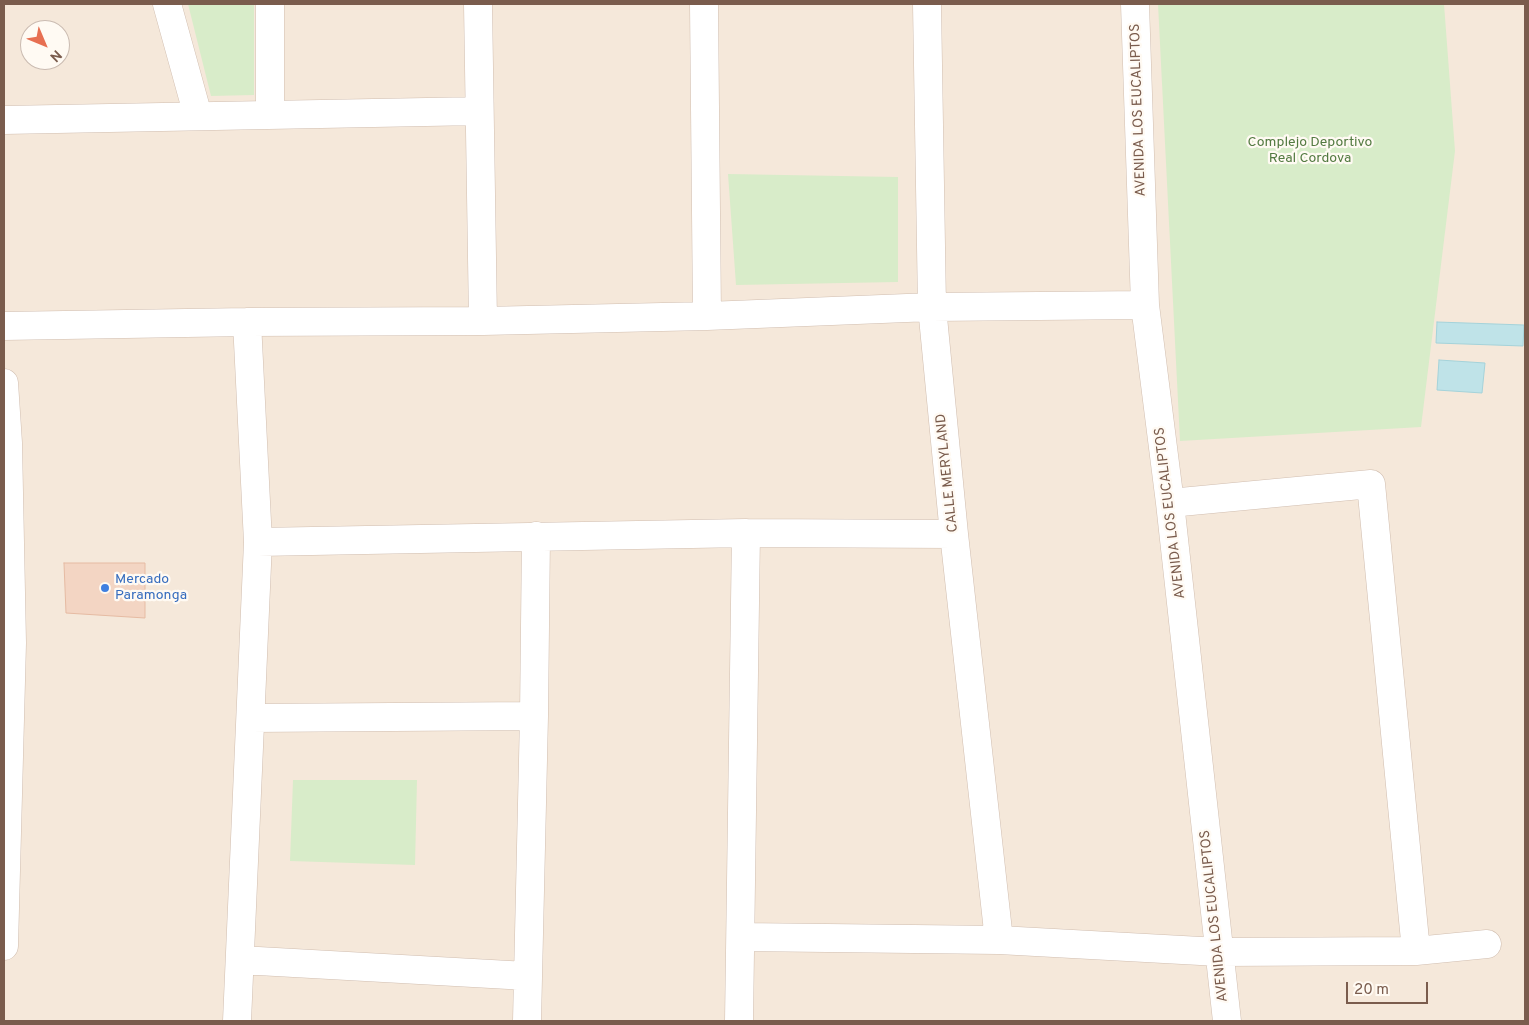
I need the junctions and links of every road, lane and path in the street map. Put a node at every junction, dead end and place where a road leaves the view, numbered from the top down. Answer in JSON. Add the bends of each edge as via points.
{"nodes":[{"id":1,"x":167,"y":4,"type":"edge"},
{"id":2,"x":270,"y":4,"type":"edge"},
{"id":3,"x":478,"y":4,"type":"edge"},
{"id":4,"x":704,"y":4,"type":"edge"},
{"id":5,"x":926,"y":4,"type":"edge"},
{"id":6,"x":1136,"y":4,"type":"edge"},
{"id":7,"x":479,"y":111,"type":"junction"},
{"id":8,"x":270,"y":115,"type":"junction"},
{"id":9,"x":198,"y":116,"type":"junction"},
{"id":10,"x":4,"y":120,"type":"edge"},
{"id":11,"x":1145,"y":305,"type":"junction"},
{"id":12,"x":932,"y":307,"type":"junction"},
{"id":13,"x":708,"y":316,"type":"junction"},
{"id":14,"x":482,"y":321,"type":"junction"},
{"id":15,"x":247,"y":322,"type":"junction"},
{"id":16,"x":4,"y":326,"type":"edge"},
{"id":17,"x":4,"y":383,"type":"edge"},
{"id":18,"x":1170,"y":503,"type":"junction"},
{"id":19,"x":746,"y":532,"type":"junction"},
{"id":20,"x":954,"y":534,"type":"junction"},
{"id":21,"x":536,"y":536,"type":"junction"},
{"id":22,"x":258,"y":542,"type":"junction"},
{"id":23,"x":8,"y":643,"type":"edge"},
{"id":24,"x":534,"y":716,"type":"junction"},
{"id":25,"x":251,"y":718,"type":"junction"},
{"id":26,"x":741,"y":937,"type":"junction"},
{"id":27,"x":4,"y":939,"type":"edge"},
{"id":28,"x":999,"y":940,"type":"junction"},
{"id":29,"x":1487,"y":944,"type":"dead end"},
{"id":30,"x":4,"y":946,"type":"edge"},
{"id":31,"x":1416,"y":951,"type":"junction"},
{"id":32,"x":1219,"y":952,"type":"junction"},
{"id":33,"x":240,"y":960,"type":"junction"},
{"id":34,"x":527,"y":976,"type":"junction"},
{"id":35,"x":237,"y":1021,"type":"edge"},
{"id":36,"x":527,"y":1021,"type":"edge"},
{"id":37,"x":739,"y":1021,"type":"edge"},
{"id":38,"x":1227,"y":1021,"type":"edge"}],
"edges":[{"from":1,"to":9,"type":"street"},
{"from":2,"to":8,"type":"street"},
{"from":3,"to":7,"type":"street"},
{"from":4,"to":13,"type":"street"},
{"from":5,"to":12,"type":"street","name":"CALLE MERYLAND"},
{"from":6,"to":11,"type":"street","name":"AVENIDA LOS EUCALIPTOS"},
{"from":7,"to":8,"type":"street"},
{"from":7,"to":14,"type":"street"},
{"from":8,"to":9,"type":"street"},
{"from":9,"to":10,"type":"street"},
{"from":11,"to":12,"type":"street"},
{"from":11,"to":18,"type":"street","name":"AVENIDA LOS EUCALIPTOS"},
{"from":12,"to":13,"type":"street"},
{"from":12,"to":20,"type":"street","name":"CALLE MERYLAND"},
{"from":13,"to":14,"type":"street"},
{"from":14,"to":15,"type":"street"},
{"from":15,"to":16,"type":"street"},
{"from":15,"to":22,"type":"street"},
{"from":17,"to":23,"type":"street","via":[[8,443]]},
{"from":18,"to":31,"type":"street","via":[[1371,484]]},
{"from":18,"to":32,"type":"street","name":"AVENIDA LOS EUCALIPTOS"},
{"from":19,"to":20,"type":"street"},
{"from":19,"to":21,"type":"street"},
{"from":19,"to":26,"type":"street"},
{"from":20,"to":28,"type":"street","name":"CALLE MERYLAND"},
{"from":21,"to":22,"type":"street"},
{"from":21,"to":24,"type":"street"},
{"from":22,"to":25,"type":"street"},
{"from":23,"to":27,"type":"street"},
{"from":24,"to":25,"type":"street"},
{"from":24,"to":34,"type":"street"},
{"from":25,"to":33,"type":"street"},
{"from":26,"to":28,"type":"street"},
{"from":26,"to":37,"type":"street"},
{"from":27,"to":30,"type":"street"},
{"from":28,"to":32,"type":"street"},
{"from":29,"to":31,"type":"street"},
{"from":31,"to":32,"type":"street"},
{"from":32,"to":38,"type":"street","name":"AVENIDA LOS EUCALIPTOS"},
{"from":33,"to":34,"type":"street"},
{"from":33,"to":35,"type":"street"},
{"from":34,"to":36,"type":"street"}]}
